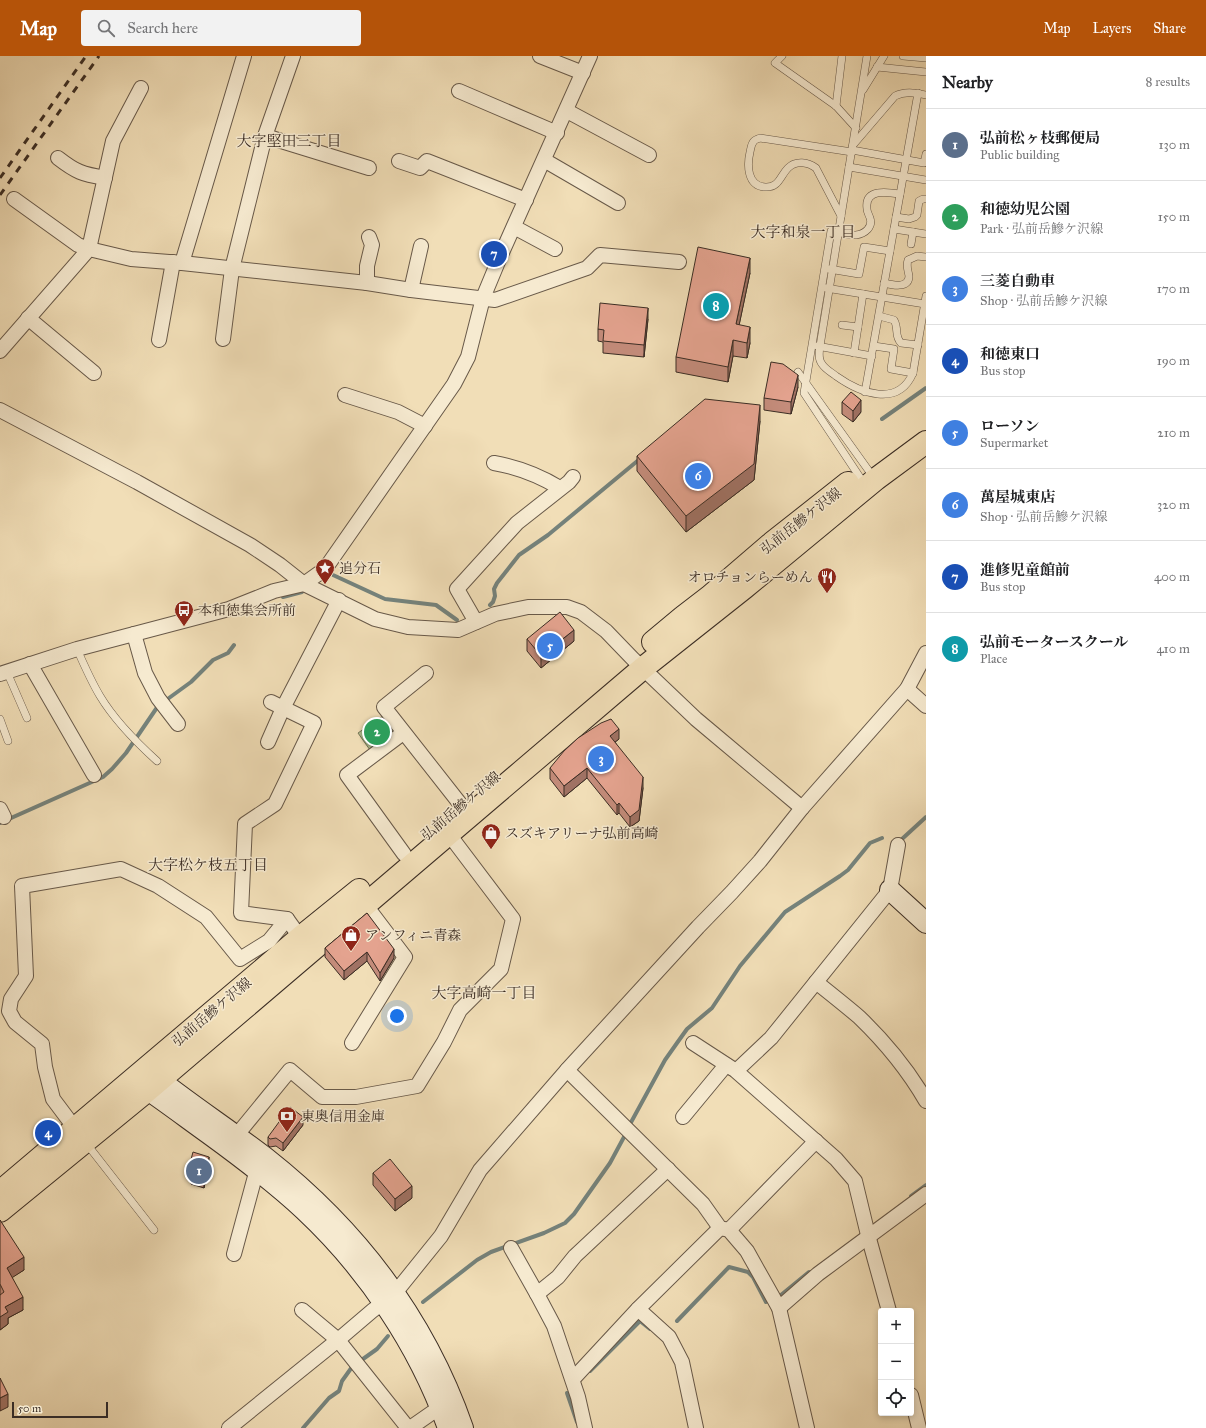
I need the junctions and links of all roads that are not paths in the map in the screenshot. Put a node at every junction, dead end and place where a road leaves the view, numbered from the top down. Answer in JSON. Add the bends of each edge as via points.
{"nodes":[{"id":1,"x":244,"y":56,"type":"edge"},
{"id":2,"x":293,"y":56,"type":"edge"},
{"id":3,"x":540,"y":56,"type":"edge"},
{"id":4,"x":590,"y":56,"type":"edge"},
{"id":5,"x":782,"y":56,"type":"edge"},
{"id":6,"x":842,"y":56,"type":"edge"},
{"id":7,"x":867,"y":56,"type":"edge"},
{"id":8,"x":884,"y":56,"type":"edge"},
{"id":9,"x":903,"y":56,"type":"edge"},
{"id":10,"x":913,"y":56,"type":"edge"},
{"id":11,"x":926,"y":58,"type":"edge"},
{"id":12,"x":877,"y":67,"type":"junction"},
{"id":13,"x":926,"y":72,"type":"edge"},
{"id":14,"x":583,"y":73,"type":"junction"},
{"id":15,"x":141,"y":88,"type":"dead end"},
{"id":16,"x":458,"y":91,"type":"dead end"},
{"id":17,"x":861,"y":92,"type":"junction"},
{"id":18,"x":918,"y":93,"type":"junction"},
{"id":19,"x":926,"y":95,"type":"edge"},
{"id":20,"x":836,"y":106,"type":"junction"},
{"id":21,"x":567,"y":110,"type":"junction"},
{"id":22,"x":856,"y":128,"type":"junction"},
{"id":23,"x":557,"y":133,"type":"junction"},
{"id":24,"x":265,"y":136,"type":"junction"},
{"id":25,"x":852,"y":149,"type":"junction"},
{"id":26,"x":926,"y":154,"type":"edge"},
{"id":27,"x":649,"y":155,"type":"dead end"},
{"id":28,"x":58,"y":158,"type":"dead end"},
{"id":29,"x":399,"y":160,"type":"dead end"},
{"id":30,"x":544,"y":160,"type":"junction"},
{"id":31,"x":906,"y":160,"type":"junction"},
{"id":32,"x":850,"y":167,"type":"junction"},
{"id":33,"x":369,"y":168,"type":"dead end"},
{"id":34,"x":903,"y":176,"type":"junction"},
{"id":35,"x":105,"y":178,"type":"junction"},
{"id":36,"x":926,"y":180,"type":"edge"},
{"id":37,"x":900,"y":194,"type":"junction"},
{"id":38,"x":14,"y":199,"type":"dead end"},
{"id":39,"x":926,"y":199,"type":"edge"},
{"id":40,"x":526,"y":200,"type":"junction"},
{"id":41,"x":618,"y":203,"type":"dead end"},
{"id":42,"x":841,"y":216,"type":"junction"},
{"id":43,"x":896,"y":217,"type":"junction"},
{"id":44,"x":514,"y":227,"type":"junction"},
{"id":45,"x":894,"y":229,"type":"junction"},
{"id":46,"x":839,"y":232,"type":"junction"},
{"id":47,"x":913,"y":232,"type":"junction"},
{"id":48,"x":926,"y":234,"type":"edge"},
{"id":49,"x":369,"y":237,"type":"dead end"},
{"id":50,"x":911,"y":244,"type":"dead end"},
{"id":51,"x":421,"y":246,"type":"dead end"},
{"id":52,"x":89,"y":249,"type":"junction"},
{"id":53,"x":556,"y":249,"type":"dead end"},
{"id":54,"x":890,"y":251,"type":"junction"},
{"id":55,"x":926,"y":257,"type":"edge"},
{"id":56,"x":679,"y":262,"type":"dead end"},
{"id":57,"x":178,"y":263,"type":"junction"},
{"id":58,"x":232,"y":269,"type":"junction"},
{"id":59,"x":829,"y":269,"type":"junction"},
{"id":60,"x":367,"y":283,"type":"junction"},
{"id":61,"x":884,"y":283,"type":"junction"},
{"id":62,"x":826,"y":288,"type":"junction"},
{"id":63,"x":411,"y":290,"type":"junction"},
{"id":64,"x":863,"y":294,"type":"junction"},
{"id":65,"x":483,"y":298,"type":"junction"},
{"id":66,"x":882,"y":298,"type":"junction"},
{"id":67,"x":926,"y":300,"type":"edge"},
{"id":68,"x":879,"y":316,"type":"junction"},
{"id":69,"x":28,"y":318,"type":"junction"},
{"id":70,"x":842,"y":325,"type":"dead end"},
{"id":71,"x":858,"y":327,"type":"junction"},
{"id":72,"x":923,"y":333,"type":"edge"},
{"id":73,"x":223,"y":338,"type":"dead end"},
{"id":74,"x":159,"y":340,"type":"dead end"},
{"id":75,"x":812,"y":344,"type":"junction"},
{"id":76,"x":918,"y":345,"type":"junction"},
{"id":77,"x":820,"y":346,"type":"junction"},
{"id":78,"x":874,"y":346,"type":"junction"},
{"id":79,"x":0,"y":351,"type":"edge"},
{"id":80,"x":854,"y":352,"type":"junction"},
{"id":81,"x":872,"y":356,"type":"junction"},
{"id":82,"x":798,"y":372,"type":"dead end"},
{"id":83,"x":94,"y":373,"type":"dead end"},
{"id":84,"x":913,"y":373,"type":"junction"},
{"id":85,"x":806,"y":382,"type":"junction"},
{"id":86,"x":866,"y":392,"type":"junction"},
{"id":87,"x":345,"y":395,"type":"dead end"},
{"id":88,"x":0,"y":410,"type":"edge"},
{"id":89,"x":926,"y":425,"type":"edge"},
{"id":90,"x":426,"y":426,"type":"junction"},
{"id":91,"x":926,"y":442,"type":"edge"},
{"id":92,"x":494,"y":463,"type":"dead end"},
{"id":93,"x":573,"y":476,"type":"dead end"},
{"id":94,"x":867,"y":478,"type":"junction"},
{"id":95,"x":560,"y":488,"type":"junction"},
{"id":96,"x":304,"y":584,"type":"junction"},
{"id":97,"x":339,"y":600,"type":"junction"},
{"id":98,"x":476,"y":622,"type":"junction"},
{"id":99,"x":134,"y":634,"type":"junction"},
{"id":100,"x":77,"y":649,"type":"junction"},
{"id":101,"x":926,"y":653,"type":"edge"},
{"id":102,"x":30,"y":664,"type":"junction"},
{"id":103,"x":638,"y":664,"type":"junction"},
{"id":104,"x":3,"y":673,"type":"edge"},
{"id":105,"x":426,"y":673,"type":"dead end"},
{"id":106,"x":907,"y":689,"type":"junction"},
{"id":107,"x":277,"y":705,"type":"junction"},
{"id":108,"x":926,"y":706,"type":"edge"},
{"id":109,"x":27,"y":718,"type":"dead end"},
{"id":110,"x":0,"y":719,"type":"edge"},
{"id":111,"x":178,"y":724,"type":"dead end"},
{"id":112,"x":403,"y":733,"type":"junction"},
{"id":113,"x":8,"y":741,"type":"dead end"},
{"id":114,"x":268,"y":742,"type":"dead end"},
{"id":115,"x":157,"y":762,"type":"dead end"},
{"id":116,"x":94,"y":775,"type":"dead end"},
{"id":117,"x":461,"y":806,"type":"junction"},
{"id":118,"x":802,"y":808,"type":"junction"},
{"id":119,"x":448,"y":833,"type":"junction"},
{"id":120,"x":898,"y":845,"type":"dead end"},
{"id":121,"x":404,"y":854,"type":"junction"},
{"id":122,"x":890,"y":890,"type":"junction"},
{"id":123,"x":360,"y":898,"type":"junction"},
{"id":124,"x":287,"y":919,"type":"junction"},
{"id":125,"x":926,"y":923,"type":"edge"},
{"id":126,"x":305,"y":944,"type":"junction"},
{"id":127,"x":816,"y":982,"type":"junction"},
{"id":128,"x":352,"y":1043,"type":"dead end"},
{"id":129,"x":693,"y":1043,"type":"dead end"},
{"id":130,"x":731,"y":1068,"type":"junction"},
{"id":131,"x":567,"y":1070,"type":"junction"},
{"id":132,"x":146,"y":1079,"type":"junction"},
{"id":133,"x":926,"y":1101,"type":"edge"},
{"id":134,"x":683,"y":1118,"type":"dead end"},
{"id":135,"x":80,"y":1135,"type":"junction"},
{"id":136,"x":236,"y":1136,"type":"junction"},
{"id":137,"x":816,"y":1141,"type":"junction"},
{"id":138,"x":257,"y":1169,"type":"junction"},
{"id":139,"x":668,"y":1169,"type":"junction"},
{"id":140,"x":1,"y":1190,"type":"edge"},
{"id":141,"x":926,"y":1194,"type":"edge"},
{"id":142,"x":0,"y":1212,"type":"edge"},
{"id":143,"x":724,"y":1229,"type":"junction"},
{"id":144,"x":154,"y":1230,"type":"dead end"},
{"id":145,"x":868,"y":1236,"type":"junction"},
{"id":146,"x":511,"y":1248,"type":"dead end"},
{"id":147,"x":234,"y":1254,"type":"dead end"},
{"id":148,"x":537,"y":1294,"type":"junction"},
{"id":149,"x":389,"y":1297,"type":"junction"},
{"id":150,"x":779,"y":1308,"type":"junction"},
{"id":151,"x":888,"y":1308,"type":"edge"},
{"id":152,"x":302,"y":1310,"type":"dead end"},
{"id":153,"x":638,"y":1310,"type":"junction"},
{"id":154,"x":338,"y":1340,"type":"junction"},
{"id":155,"x":573,"y":1379,"type":"junction"},
{"id":156,"x":446,"y":1403,"type":"junction"},
{"id":157,"x":914,"y":1407,"type":"edge"},
{"id":158,"x":229,"y":1428,"type":"edge"},
{"id":159,"x":409,"y":1428,"type":"edge"},
{"id":160,"x":448,"y":1428,"type":"edge"},
{"id":161,"x":463,"y":1428,"type":"edge"},
{"id":162,"x":585,"y":1428,"type":"edge"},
{"id":163,"x":696,"y":1428,"type":"edge"},
{"id":164,"x":807,"y":1428,"type":"edge"},
{"id":165,"x":919,"y":1428,"type":"edge"}],
"edges":[{"from":1,"to":57,"type":"street"},
{"from":2,"to":24,"type":"street"},
{"from":3,"to":14,"type":"street"},
{"from":4,"to":14,"type":"street"},
{"from":5,"to":20,"type":"lane","via":[[775,63]]},
{"from":6,"to":20,"type":"lane"},
{"from":7,"to":17,"type":"lane"},
{"from":8,"to":12,"type":"lane"},
{"from":9,"to":10,"type":"lane"},
{"from":10,"to":11,"type":"lane"},
{"from":12,"to":13,"type":"lane"},
{"from":12,"to":17,"type":"lane"},
{"from":14,"to":21,"type":"street"},
{"from":15,"to":35,"type":"street","via":[[113,141]]},
{"from":16,"to":23,"type":"street"},
{"from":17,"to":22,"type":"lane"},
{"from":18,"to":19,"type":"lane"},
{"from":18,"to":25,"type":"lane","via":[[902,93],[895,96]]},
{"from":18,"to":31,"type":"lane"},
{"from":20,"to":22,"type":"lane"},
{"from":21,"to":23,"type":"street"},
{"from":21,"to":27,"type":"street"},
{"from":22,"to":25,"type":"lane"},
{"from":23,"to":30,"type":"street"},
{"from":24,"to":33,"type":"street"},
{"from":24,"to":58,"type":"street"},
{"from":25,"to":31,"type":"lane"},
{"from":25,"to":32,"type":"lane"},
{"from":25,"to":42,"type":"lane","via":[[760,138],[754,141],[749,156],[748,173],[752,180],[765,187],[779,182],[788,168],[795,164],[812,164]]},
{"from":26,"to":31,"type":"lane","via":[[924,163]]},
{"from":28,"to":35,"type":"street","via":[[75,171]]},
{"from":29,"to":40,"type":"street","via":[[420,168],[427,160]]},
{"from":30,"to":40,"type":"street"},
{"from":30,"to":41,"type":"street"},
{"from":31,"to":34,"type":"lane"},
{"from":32,"to":34,"type":"lane"},
{"from":32,"to":42,"type":"lane"},
{"from":34,"to":36,"type":"lane"},
{"from":34,"to":37,"type":"lane"},
{"from":35,"to":52,"type":"street"},
{"from":37,"to":43,"type":"lane"},
{"from":37,"to":46,"type":"lane","via":[[881,191],[874,194],[866,208],[871,222],[869,227],[855,235]]},
{"from":38,"to":52,"type":"street"},
{"from":39,"to":43,"type":"lane","via":[[919,201],[915,218]]},
{"from":40,"to":44,"type":"street"},
{"from":42,"to":46,"type":"lane"},
{"from":43,"to":45,"type":"lane"},
{"from":44,"to":53,"type":"street"},
{"from":44,"to":65,"type":"street"},
{"from":45,"to":47,"type":"lane"},
{"from":45,"to":54,"type":"lane"},
{"from":46,"to":59,"type":"lane"},
{"from":47,"to":48,"type":"lane"},
{"from":47,"to":50,"type":"lane"},
{"from":49,"to":60,"type":"street","via":[[372,244],[367,266]]},
{"from":51,"to":63,"type":"street"},
{"from":52,"to":57,"type":"street","via":[[131,259]]},
{"from":52,"to":69,"type":"street"},
{"from":54,"to":59,"type":"lane","via":[[864,248],[859,274]]},
{"from":54,"to":61,"type":"lane"},
{"from":55,"to":61,"type":"lane","via":[[917,256],[908,260],[909,276],[906,283]]},
{"from":56,"to":65,"type":"street","via":[[600,255],[587,268],[496,300]]},
{"from":57,"to":58,"type":"street"},
{"from":57,"to":74,"type":"street"},
{"from":58,"to":60,"type":"street"},
{"from":58,"to":73,"type":"street"},
{"from":59,"to":62,"type":"lane"},
{"from":60,"to":63,"type":"street"},
{"from":61,"to":66,"type":"lane"},
{"from":62,"to":64,"type":"lane"},
{"from":62,"to":75,"type":"lane"},
{"from":62,"to":77,"type":"lane"},
{"from":63,"to":65,"type":"street"},
{"from":64,"to":66,"type":"lane"},
{"from":64,"to":71,"type":"lane"},
{"from":65,"to":90,"type":"street","via":[[468,357],[454,384]]},
{"from":66,"to":67,"type":"lane"},
{"from":66,"to":68,"type":"lane"},
{"from":67,"to":72,"type":"lane"},
{"from":68,"to":76,"type":"lane","via":[[894,320],[897,327],[896,337],[900,343]]},
{"from":68,"to":78,"type":"lane"},
{"from":69,"to":79,"type":"street"},
{"from":69,"to":83,"type":"street"},
{"from":70,"to":71,"type":"lane"},
{"from":71,"to":80,"type":"lane"},
{"from":72,"to":76,"type":"lane"},
{"from":75,"to":77,"type":"lane"},
{"from":75,"to":85,"type":"lane"},
{"from":76,"to":84,"type":"lane"},
{"from":77,"to":80,"type":"lane"},
{"from":77,"to":86,"type":"lane","via":[[821,363],[846,382]]},
{"from":78,"to":81,"type":"lane"},
{"from":78,"to":84,"type":"lane","via":[[894,349],[891,369]]},
{"from":80,"to":81,"type":"lane"},
{"from":81,"to":86,"type":"lane"},
{"from":82,"to":85,"type":"lane"},
{"from":84,"to":86,"type":"lane","via":[[896,392]]},
{"from":85,"to":94,"type":"lane"},
{"from":85,"to":94,"type":"lane","via":[[804,393]]},
{"from":87,"to":90,"type":"street","via":[[398,412]]},
{"from":88,"to":96,"type":"street","via":[[250,545]]},
{"from":89,"to":94,"type":"main road","name":"弘前岳鰺ケ沢線"},
{"from":90,"to":96,"type":"street","via":[[326,569]]},
{"from":91,"to":94,"type":"main road"},
{"from":92,"to":95,"type":"street","via":[[546,479]]},
{"from":93,"to":95,"type":"street"},
{"from":94,"to":103,"type":"main road","name":"弘前岳鰺ケ沢線","via":[[772,543],[682,617]]},
{"from":95,"to":98,"type":"street","via":[[517,523],[457,589]]},
{"from":96,"to":97,"type":"street"},
{"from":96,"to":99,"type":"street","via":[[274,591],[229,609]]},
{"from":97,"to":98,"type":"street","via":[[375,619],[408,628],[458,630]]},
{"from":97,"to":107,"type":"street"},
{"from":98,"to":103,"type":"street","via":[[495,614],[528,607],[567,607],[581,612],[601,626]]},
{"from":99,"to":100,"type":"street"},
{"from":99,"to":111,"type":"street","via":[[145,673],[158,698]]},
{"from":100,"to":102,"type":"street"},
{"from":100,"to":115,"type":"lane","via":[[100,697],[135,741]]},
{"from":101,"to":106,"type":"street"},
{"from":102,"to":104,"type":"street"},
{"from":102,"to":116,"type":"street"},
{"from":103,"to":117,"type":"main road","name":"弘前岳鰺ケ沢線"},
{"from":103,"to":118,"type":"street","via":[[696,719]]},
{"from":103,"to":119,"type":"main road"},
{"from":104,"to":109,"type":"lane"},
{"from":105,"to":112,"type":"street","via":[[384,707]]},
{"from":106,"to":108,"type":"street"},
{"from":106,"to":118,"type":"street"},
{"from":107,"to":114,"type":"street"},
{"from":107,"to":124,"type":"street","via":[[314,723],[275,804],[245,824],[241,913]]},
{"from":110,"to":113,"type":"lane"},
{"from":112,"to":117,"type":"street"},
{"from":112,"to":121,"type":"street","via":[[347,775]]},
{"from":117,"to":121,"type":"main road","name":"弘前岳鰺ケ沢線"},
{"from":118,"to":131,"type":"street","via":[[737,887]]},
{"from":119,"to":123,"type":"main road"},
{"from":119,"to":136,"type":"street","via":[[512,919],[501,969],[460,1010],[417,1086],[356,1097],[322,1098],[290,1070]]},
{"from":120,"to":122,"type":"street"},
{"from":121,"to":123,"type":"main road","name":"弘前岳鰺ケ沢線"},
{"from":122,"to":125,"type":"street"},
{"from":122,"to":127,"type":"street"},
{"from":123,"to":126,"type":"main road","name":"弘前岳鰺ケ沢線"},
{"from":123,"to":128,"type":"street","via":[[405,957]]},
{"from":124,"to":126,"type":"street"},
{"from":124,"to":135,"type":"street","via":[[269,940],[240,959],[206,917],[158,886],[121,869],[22,886],[26,976],[11,999],[9,1011],[15,1022],[42,1044],[53,1099]]},
{"from":126,"to":132,"type":"main road","name":"弘前岳鰺ケ沢線"},
{"from":127,"to":130,"type":"street","via":[[770,1038]]},
{"from":127,"to":133,"type":"street","via":[[859,1018],[888,1048],[913,1078]]},
{"from":129,"to":130,"type":"street"},
{"from":130,"to":134,"type":"street"},
{"from":130,"to":137,"type":"street"},
{"from":131,"to":139,"type":"street"},
{"from":131,"to":149,"type":"street","via":[[480,1170],[440,1236]]},
{"from":132,"to":135,"type":"main road","name":"弘前岳鰺ケ沢線"},
{"from":132,"to":136,"type":"street"},
{"from":132,"to":138,"type":"street"},
{"from":135,"to":140,"type":"main road"},
{"from":135,"to":142,"type":"main road"},
{"from":135,"to":144,"type":"lane"},
{"from":136,"to":149,"type":"street","via":[[306,1192],[335,1220],[364,1252]]},
{"from":137,"to":143,"type":"street"},
{"from":137,"to":145,"type":"street","via":[[855,1181]]},
{"from":138,"to":147,"type":"street"},
{"from":138,"to":149,"type":"street","via":[[304,1210]]},
{"from":139,"to":143,"type":"street"},
{"from":139,"to":148,"type":"street","via":[[575,1256],[558,1277]]},
{"from":141,"to":145,"type":"street"},
{"from":143,"to":150,"type":"street","via":[[747,1251]]},
{"from":143,"to":153,"type":"street"},
{"from":145,"to":150,"type":"street"},
{"from":145,"to":151,"type":"street"},
{"from":146,"to":148,"type":"street"},
{"from":148,"to":155,"type":"street","via":[[554,1326]]},
{"from":149,"to":154,"type":"street"},
{"from":149,"to":156,"type":"street","via":[[428,1348]]},
{"from":150,"to":164,"type":"street"},
{"from":152,"to":154,"type":"street"},
{"from":153,"to":155,"type":"street"},
{"from":153,"to":163,"type":"street","via":[[669,1337],[682,1362]]},
{"from":154,"to":158,"type":"street"},
{"from":154,"to":159,"type":"street"},
{"from":155,"to":162,"type":"street"},
{"from":156,"to":159,"type":"street"},
{"from":156,"to":160,"type":"street"},
{"from":156,"to":161,"type":"street"},
{"from":157,"to":165,"type":"street"}]}
